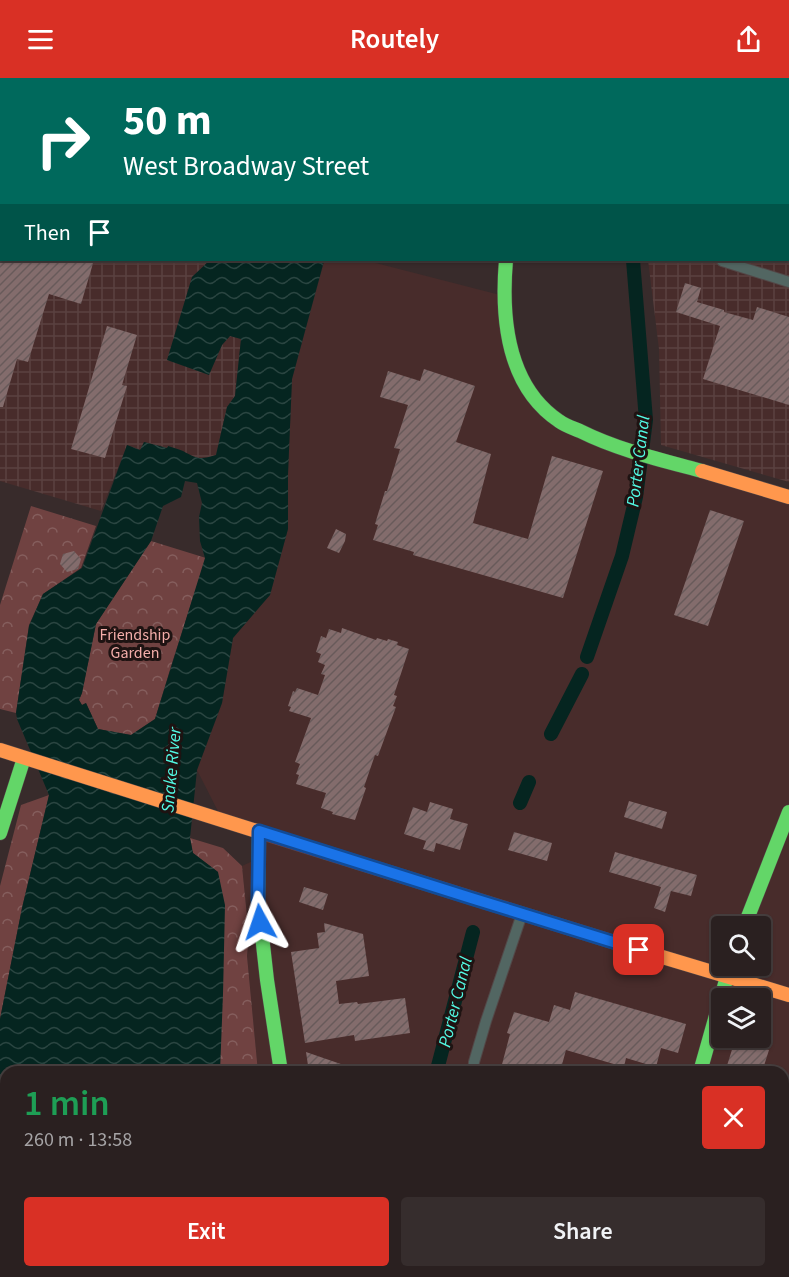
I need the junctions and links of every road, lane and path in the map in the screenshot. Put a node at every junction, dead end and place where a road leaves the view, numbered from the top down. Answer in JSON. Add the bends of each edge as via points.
{"nodes":[{"id":1,"x":506,"y":261,"type":"edge"},
{"id":2,"x":722,"y":261,"type":"edge"},
{"id":3,"x":789,"y":282,"type":"edge"},
{"id":4,"x":789,"y":497,"type":"edge"},
{"id":5,"x":0,"y":750,"type":"edge"},
{"id":6,"x":30,"y":760,"type":"junction"},
{"id":7,"x":789,"y":812,"type":"edge"},
{"id":8,"x":259,"y":831,"type":"junction"},
{"id":9,"x":0,"y":833,"type":"edge"},
{"id":10,"x":522,"y":914,"type":"junction"},
{"id":11,"x":748,"y":916,"type":"edge"},
{"id":12,"x":711,"y":966,"type":"edge"},
{"id":13,"x":727,"y":976,"type":"edge"},
{"id":14,"x":741,"y":976,"type":"edge"},
{"id":15,"x":789,"y":994,"type":"edge"},
{"id":16,"x":280,"y":1066,"type":"edge"},
{"id":17,"x":474,"y":1066,"type":"edge"},
{"id":18,"x":702,"y":1066,"type":"edge"}],
"edges":[{"from":1,"to":4,"type":"main road","via":[[504,309],[511,353],[523,381],[559,421],[627,450]]},
{"from":2,"to":3,"type":"street"},
{"from":5,"to":6,"type":"main road"},
{"from":6,"to":8,"type":"main road"},
{"from":6,"to":9,"type":"main road"},
{"from":7,"to":11,"type":"main road"},
{"from":8,"to":10,"type":"main road"},
{"from":8,"to":16,"type":"main road","via":[[258,900]]},
{"from":10,"to":12,"type":"main road"},
{"from":10,"to":17,"type":"street"},
{"from":13,"to":18,"type":"main road"},
{"from":14,"to":15,"type":"main road"}]}
